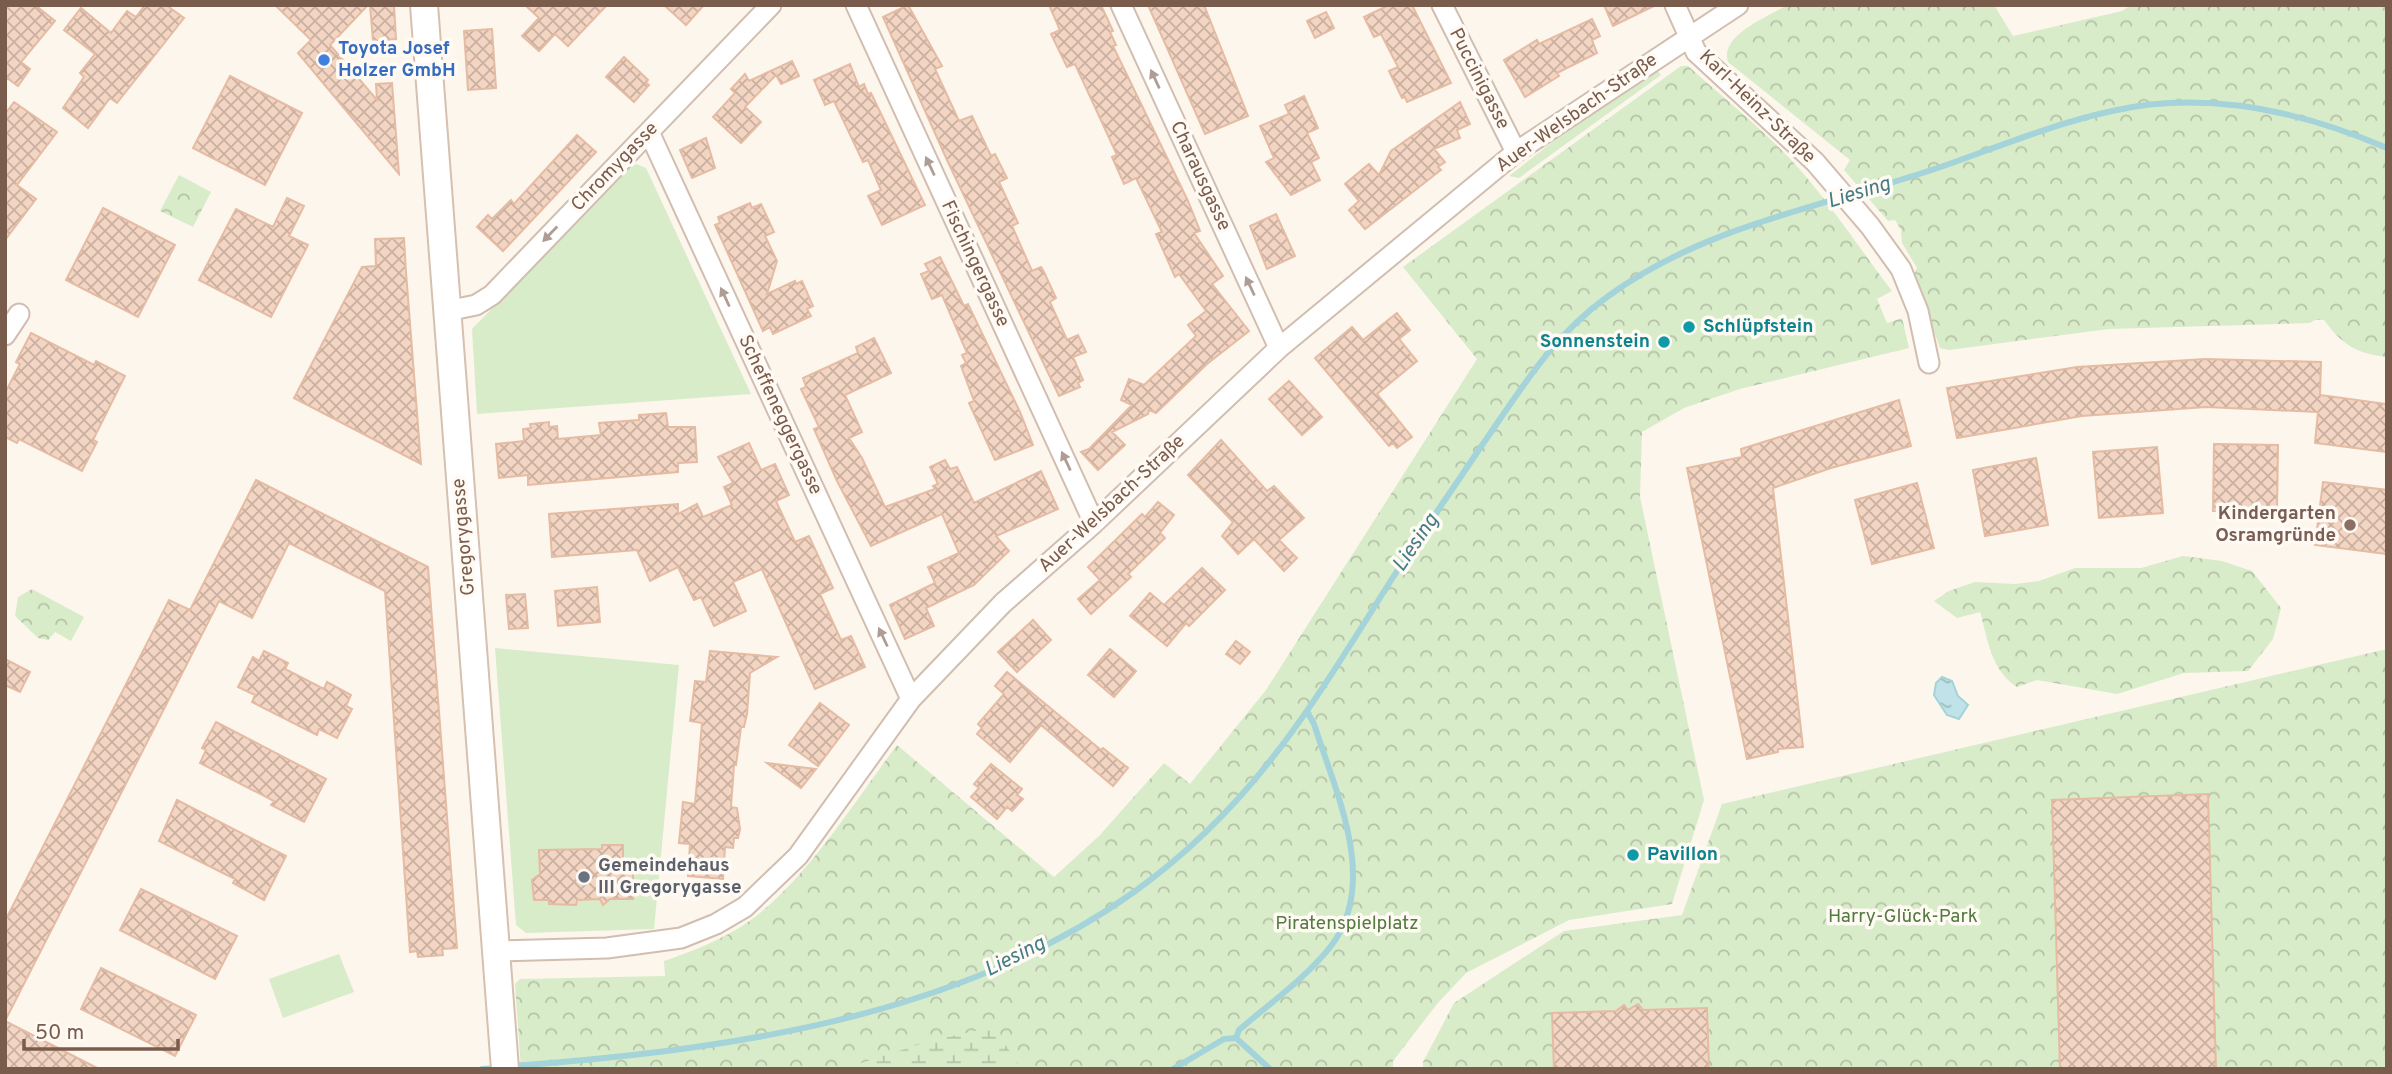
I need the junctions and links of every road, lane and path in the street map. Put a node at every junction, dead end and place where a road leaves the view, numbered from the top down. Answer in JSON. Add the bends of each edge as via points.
{"nodes":[{"id":1,"x":424,"y":5,"type":"edge"},
{"id":2,"x":771,"y":5,"type":"edge"},
{"id":3,"x":856,"y":5,"type":"edge"},
{"id":4,"x":1121,"y":5,"type":"edge"},
{"id":5,"x":1442,"y":5,"type":"edge"},
{"id":6,"x":1675,"y":5,"type":"edge"},
{"id":7,"x":1738,"y":5,"type":"edge"},
{"id":8,"x":1690,"y":36,"type":"junction"},
{"id":9,"x":649,"y":132,"type":"junction"},
{"id":10,"x":1516,"y":152,"type":"junction"},
{"id":11,"x":447,"y":312,"type":"junction"},
{"id":12,"x":19,"y":314,"type":"dead end"},
{"id":13,"x":5,"y":335,"type":"edge"},
{"id":14,"x":1279,"y":348,"type":"junction"},
{"id":15,"x":1929,"y":363,"type":"dead end"},
{"id":16,"x":1094,"y":523,"type":"junction"},
{"id":17,"x":911,"y":698,"type":"junction"},
{"id":18,"x":497,"y":951,"type":"junction"},
{"id":19,"x":505,"y":1069,"type":"edge"}],
"edges":[{"from":1,"to":11,"type":"street","name":"Gregorygasse"},
{"from":2,"to":9,"type":"street","name":"Chromygasse"},
{"from":16,"to":3,"type":"street","name":"Fischingergasse","one_way":true},
{"from":14,"to":4,"type":"street","name":"Charausgasse","one_way":true},
{"from":5,"to":10,"type":"street","name":"Puccinigasse"},
{"from":6,"to":8,"type":"street","name":"Karl-Heinz-Straße"},
{"from":7,"to":8,"type":"street","name":"Auer-Welsbach-Straße"},
{"from":8,"to":10,"type":"street","name":"Auer-Welsbach-Straße"},
{"from":8,"to":15,"type":"street","name":"Karl-Heinz-Straße","via":[[1696,52],[1822,170],[1870,226],[1911,291]]},
{"from":9,"to":11,"type":"street","name":"Chromygasse","one_way":true,"via":[[492,295],[476,305]]},
{"from":17,"to":9,"type":"street","name":"Scheffeneggergasse","one_way":true},
{"from":10,"to":14,"type":"street","name":"Auer-Welsbach-Straße"},
{"from":11,"to":18,"type":"street","name":"Gregorygasse"},
{"from":12,"to":13,"type":"street"},
{"from":14,"to":16,"type":"street","name":"Auer-Welsbach-Straße"},
{"from":16,"to":17,"type":"street","name":"Auer-Welsbach-Straße","via":[[1003,603]]},
{"from":17,"to":18,"type":"street","name":"Auer-Welsbach-Straße","via":[[798,856],[745,907],[681,938],[607,948]]},
{"from":18,"to":19,"type":"street","name":"Gregorygasse"}]}
